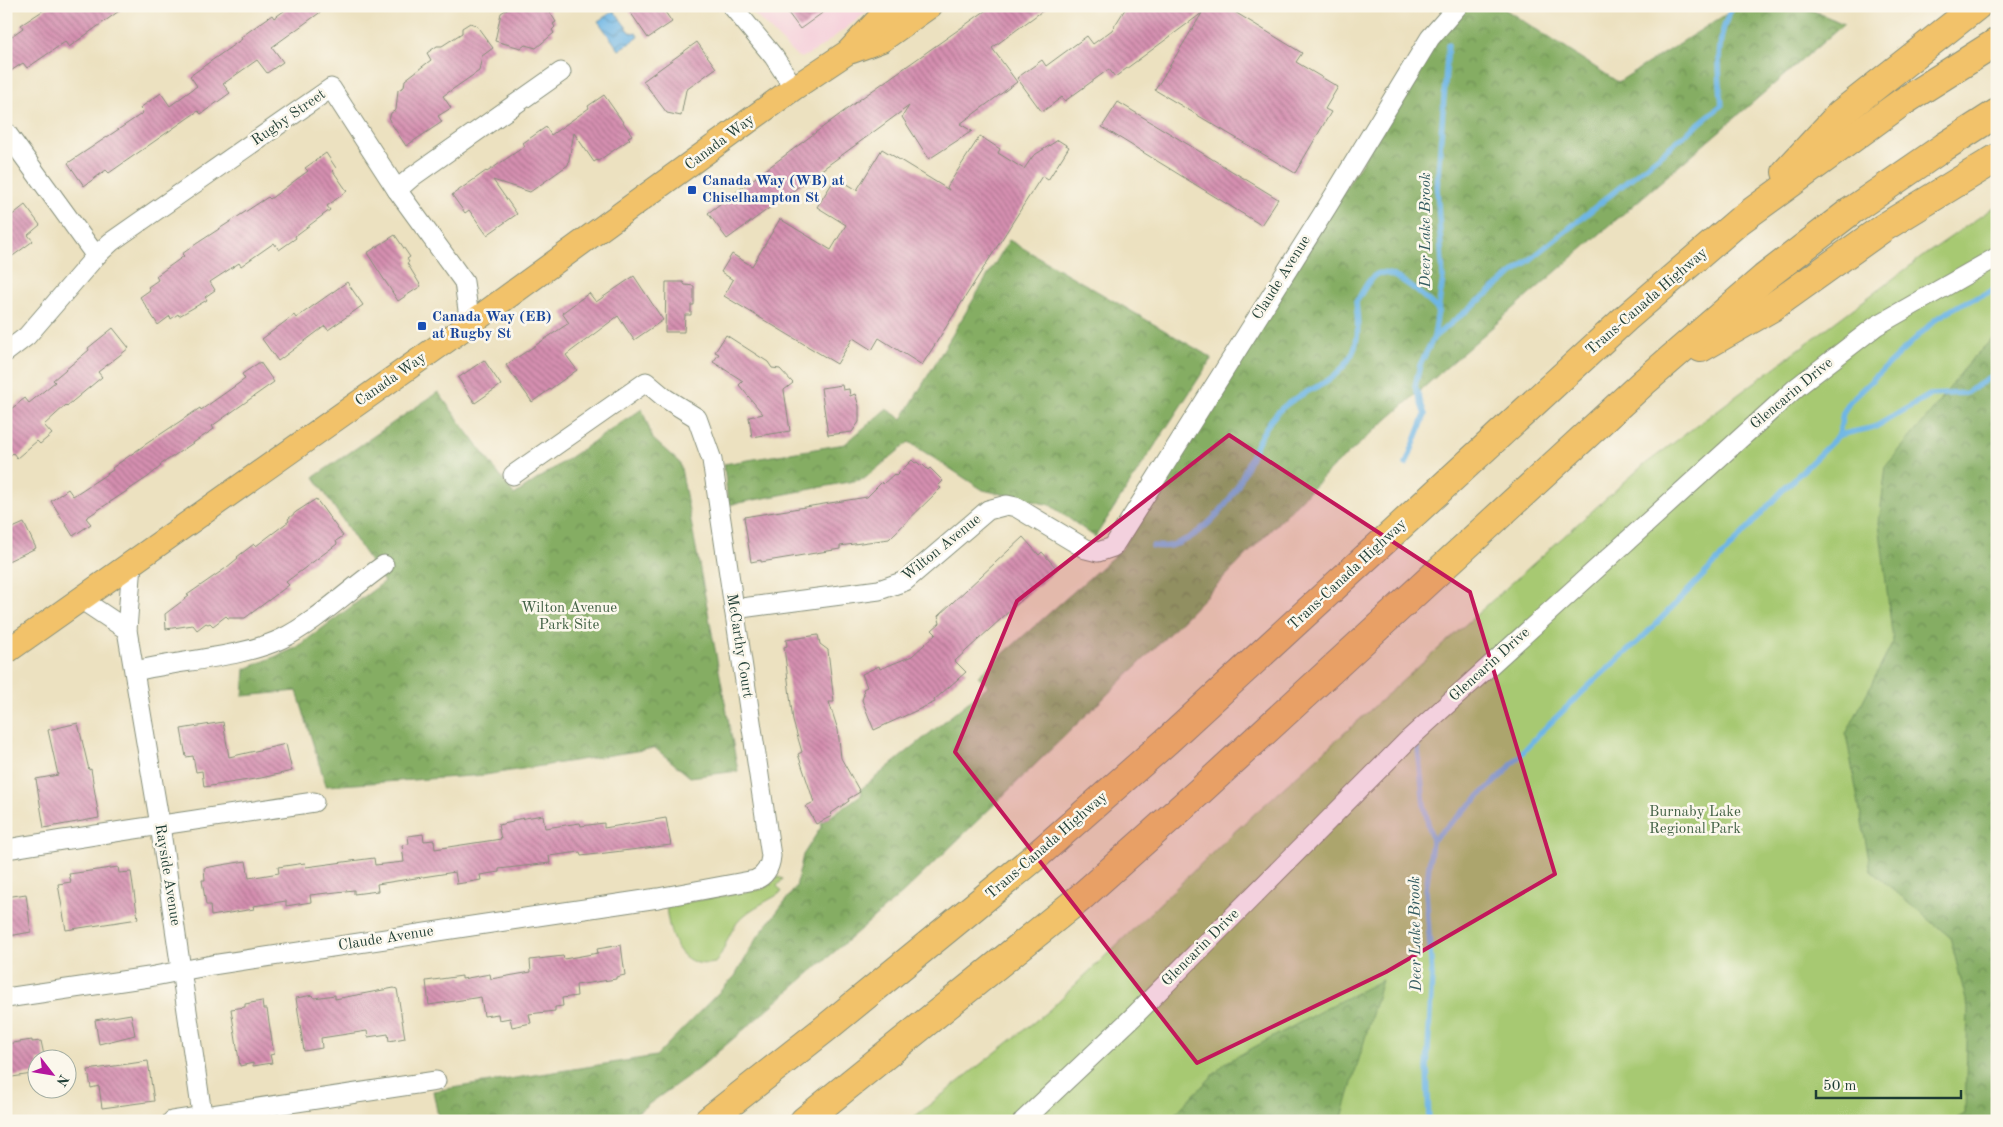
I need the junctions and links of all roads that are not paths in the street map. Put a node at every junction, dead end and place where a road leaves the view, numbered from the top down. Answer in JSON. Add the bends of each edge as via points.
{"nodes":[{"id":1,"x":732,"y":6,"type":"edge"},
{"id":2,"x":891,"y":6,"type":"edge"},
{"id":3,"x":930,"y":6,"type":"edge"},
{"id":4,"x":1458,"y":6,"type":"edge"},
{"id":5,"x":1977,"y":6,"type":"edge"},
{"id":6,"x":1997,"y":42,"type":"edge"},
{"id":7,"x":848,"y":52,"type":"junction"},
{"id":8,"x":561,"y":72,"type":"dead end"},
{"id":9,"x":794,"y":88,"type":"junction"},
{"id":10,"x":1997,"y":113,"type":"edge"},
{"id":11,"x":6,"y":132,"type":"edge"},
{"id":12,"x":1997,"y":158,"type":"edge"},
{"id":13,"x":397,"y":190,"type":"junction"},
{"id":14,"x":1739,"y":221,"type":"junction"},
{"id":15,"x":96,"y":256,"type":"junction"},
{"id":16,"x":1997,"y":257,"type":"edge"},
{"id":17,"x":470,"y":324,"type":"junction"},
{"id":18,"x":6,"y":352,"type":"edge"},
{"id":19,"x":1644,"y":382,"type":"junction"},
{"id":20,"x":513,"y":475,"type":"dead end"},
{"id":21,"x":1107,"y":550,"type":"joint"},
{"id":22,"x":132,"y":563,"type":"junction"},
{"id":23,"x":384,"y":565,"type":"dead end"},
{"id":24,"x":82,"y":600,"type":"junction"},
{"id":25,"x":734,"y":609,"type":"junction"},
{"id":26,"x":127,"y":630,"type":"junction"},
{"id":27,"x":6,"y":652,"type":"edge"},
{"id":28,"x":136,"y":671,"type":"junction"},
{"id":29,"x":314,"y":802,"type":"dead end"},
{"id":30,"x":160,"y":825,"type":"junction"},
{"id":31,"x":6,"y":849,"type":"edge"},
{"id":32,"x":764,"y":874,"type":"joint"},
{"id":33,"x":182,"y":971,"type":"junction"},
{"id":34,"x":6,"y":998,"type":"edge"},
{"id":35,"x":436,"y":1081,"type":"dead end"},
{"id":36,"x":203,"y":1119,"type":"edge"},
{"id":37,"x":172,"y":1121,"type":"edge"},
{"id":38,"x":708,"y":1121,"type":"edge"},
{"id":39,"x":804,"y":1121,"type":"edge"},
{"id":40,"x":1023,"y":1121,"type":"edge"}],
"edges":[{"from":1,"to":9,"type":"street"},
{"from":2,"to":7,"type":"main road","name":"Canada Way"},
{"from":3,"to":7,"type":"main road","name":"Canada Way","via":[[882,40]]},
{"from":4,"to":21,"type":"street","name":"Claude Avenue","via":[[1430,38],[1118,541]]},
{"from":5,"to":14,"type":"highway","via":[[1840,114]]},
{"from":6,"to":14,"type":"highway","name":"Trans-Canada Highway","via":[[1901,103]]},
{"from":7,"to":9,"type":"main road","name":"Canada Way"},
{"from":8,"to":13,"type":"street"},
{"from":9,"to":17,"type":"main road","name":"Canada Way"},
{"from":10,"to":19,"type":"highway","via":[[1851,211],[1764,278]]},
{"from":11,"to":15,"type":"street"},
{"from":12,"to":19,"type":"highway","via":[[1883,228],[1771,308]]},
{"from":13,"to":15,"type":"street","name":"Rugby Street","via":[[331,88]]},
{"from":13,"to":17,"type":"street","name":"Rugby Street","via":[[464,282]]},
{"from":14,"to":38,"type":"highway","name":"Trans-Canada Highway","via":[[1624,319],[1168,740],[1035,857]]},
{"from":15,"to":18,"type":"street","name":"Rugby Street","via":[[27,336]]},
{"from":16,"to":40,"type":"street","name":"Glencarin Drive","via":[[1876,326],[1798,386],[1408,740],[1134,1016]]},
{"from":17,"to":22,"type":"main road","name":"Canada Way"},
{"from":19,"to":39,"type":"highway","via":[[1086,893]]},
{"from":20,"to":25,"type":"street","name":"McCarthy Court","via":[[646,382],[697,418],[712,460]]},
{"from":21,"to":25,"type":"street","name":"Wilton Avenue","via":[[1086,549],[1016,506],[1007,505],[988,510],[905,581],[879,590]]},
{"from":22,"to":24,"type":"main road","name":"Canada Way"},
{"from":22,"to":26,"type":"street","name":"Rayside Avenue"},
{"from":23,"to":28,"type":"street","via":[[282,639],[246,651]]},
{"from":24,"to":26,"type":"street"},
{"from":24,"to":27,"type":"main road","name":"Canada Way"},
{"from":25,"to":32,"type":"street","name":"McCarthy Court","via":[[771,856]]},
{"from":26,"to":28,"type":"street","name":"Rayside Avenue"},
{"from":28,"to":30,"type":"street","name":"Rayside Avenue"},
{"from":29,"to":30,"type":"street"},
{"from":30,"to":31,"type":"street"},
{"from":30,"to":33,"type":"street","name":"Rayside Avenue"},
{"from":32,"to":33,"type":"street","name":"Claude Avenue","via":[[755,880],[658,898]]},
{"from":33,"to":34,"type":"street","name":"Claude Avenue"},
{"from":33,"to":36,"type":"street","name":"Rayside Avenue"},
{"from":35,"to":36,"type":"street"},
{"from":36,"to":37,"type":"street"}]}
